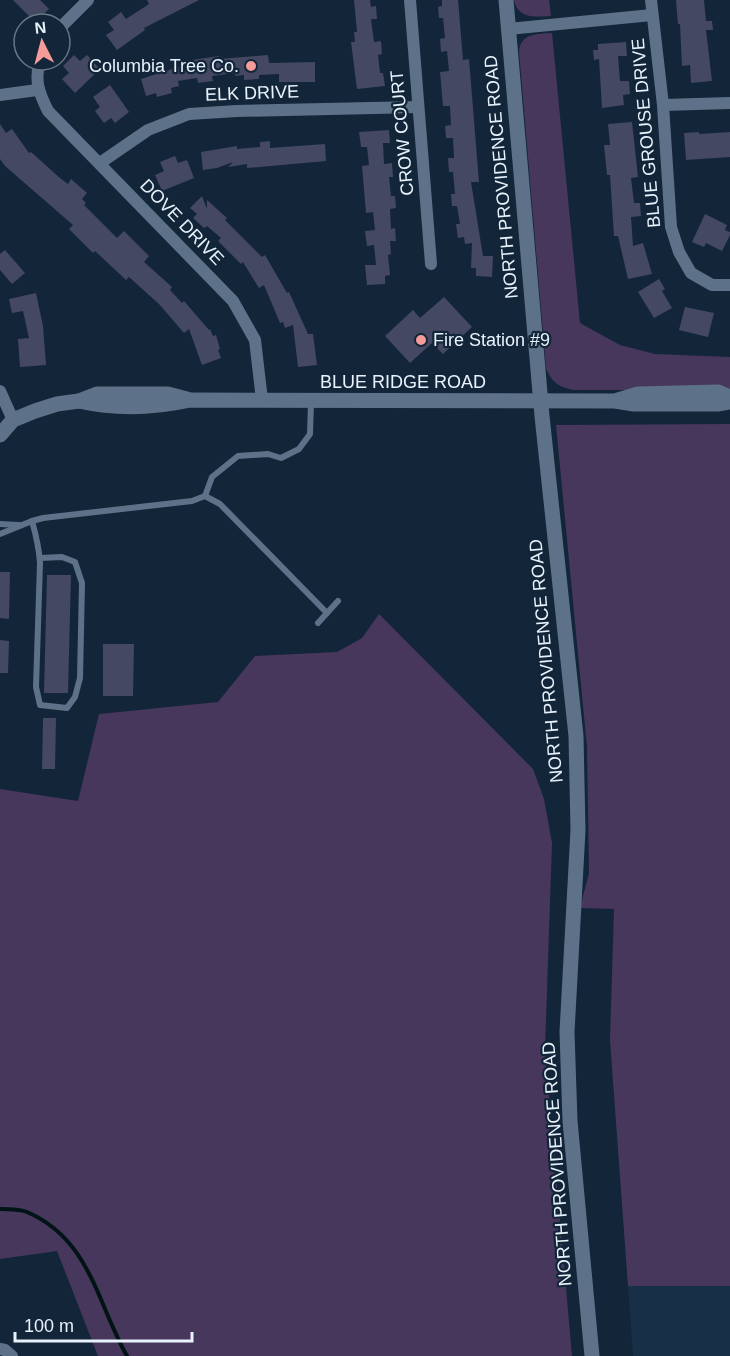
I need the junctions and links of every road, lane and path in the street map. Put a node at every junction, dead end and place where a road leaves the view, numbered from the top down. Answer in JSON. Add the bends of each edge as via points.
{"nodes":[{"id":1,"x":88,"y":0,"type":"edge"},
{"id":2,"x":410,"y":0,"type":"edge"},
{"id":3,"x":506,"y":0,"type":"edge"},
{"id":4,"x":651,"y":0,"type":"edge"},
{"id":5,"x":652,"y":15,"type":"junction"},
{"id":6,"x":72,"y":16,"type":"edge"},
{"id":7,"x":508,"y":29,"type":"junction"},
{"id":8,"x":38,"y":72,"type":"edge"},
{"id":9,"x":37,"y":90,"type":"junction"},
{"id":10,"x":0,"y":95,"type":"edge"},
{"id":11,"x":730,"y":104,"type":"edge"},
{"id":12,"x":663,"y":105,"type":"junction"},
{"id":13,"x":418,"y":106,"type":"junction"},
{"id":14,"x":100,"y":163,"type":"junction"},
{"id":15,"x":431,"y":264,"type":"dead end"},
{"id":16,"x":730,"y":285,"type":"edge"},
{"id":17,"x":0,"y":391,"type":"edge"},
{"id":18,"x":730,"y":397,"type":"edge"},
{"id":19,"x":262,"y":400,"type":"junction"},
{"id":20,"x":311,"y":401,"type":"junction"},
{"id":21,"x":540,"y":401,"type":"junction"},
{"id":22,"x":615,"y":401,"type":"junction"},
{"id":23,"x":730,"y":402,"type":"edge"},
{"id":24,"x":13,"y":420,"type":"junction"},
{"id":25,"x":0,"y":435,"type":"edge"},
{"id":26,"x":205,"y":496,"type":"junction"},
{"id":27,"x":32,"y":521,"type":"junction"},
{"id":28,"x":0,"y":524,"type":"edge"},
{"id":29,"x":19,"y":525,"type":"junction"},
{"id":30,"x":0,"y":534,"type":"edge"},
{"id":31,"x":40,"y":558,"type":"junction"},
{"id":32,"x":338,"y":601,"type":"dead end"},
{"id":33,"x":327,"y":613,"type":"junction"},
{"id":34,"x":318,"y":623,"type":"dead end"},
{"id":35,"x":0,"y":1349,"type":"edge"},
{"id":36,"x":12,"y":1356,"type":"edge"},
{"id":37,"x":592,"y":1356,"type":"edge"}],
"edges":[{"from":1,"to":6,"type":"street"},
{"from":2,"to":13,"type":"street","name":"CROW COURT"},
{"from":3,"to":7,"type":"street","name":"NORTH PROVIDENCE ROAD"},
{"from":4,"to":5,"type":"street","name":"BLUE GROUSE DRIVE"},
{"from":5,"to":7,"type":"street"},
{"from":5,"to":12,"type":"street","name":"BLUE GROUSE DRIVE"},
{"from":7,"to":21,"type":"street","name":"NORTH PROVIDENCE ROAD"},
{"from":8,"to":9,"type":"street"},
{"from":9,"to":10,"type":"street"},
{"from":9,"to":14,"type":"street","name":"DOVE DRIVE","via":[[48,111]]},
{"from":11,"to":12,"type":"street"},
{"from":12,"to":16,"type":"street","name":"BLUE GROUSE DRIVE","via":[[671,227],[679,252],[691,273],[712,285]]},
{"from":13,"to":14,"type":"street","name":"ELK DRIVE","via":[[189,114],[148,130]]},
{"from":13,"to":15,"type":"street","name":"CROW COURT"},
{"from":14,"to":19,"type":"street","name":"DOVE DRIVE","via":[[233,302],[255,340]]},
{"from":17,"to":24,"type":"street"},
{"from":18,"to":22,"type":"street","name":"BLUE RIDGE ROAD","via":[[718,392],[638,394]]},
{"from":19,"to":20,"type":"street","name":"BLUE RIDGE ROAD"},
{"from":19,"to":24,"type":"street","name":"BLUE RIDGE ROAD","via":[[99,406],[78,401],[57,404]]},
{"from":20,"to":21,"type":"street","name":"BLUE RIDGE ROAD"},
{"from":20,"to":26,"type":"lane","via":[[310,434],[300,449],[281,458],[268,454],[238,456],[212,477]]},
{"from":21,"to":22,"type":"street","name":"BLUE RIDGE ROAD"},
{"from":21,"to":37,"type":"street","name":"NORTH PROVIDENCE ROAD","via":[[576,736],[578,830],[567,1032],[570,1121]]},
{"from":22,"to":23,"type":"street","name":"BLUE RIDGE ROAD"},
{"from":24,"to":25,"type":"street","name":"BLUE RIDGE ROAD"},
{"from":26,"to":27,"type":"lane","via":[[192,501]]},
{"from":26,"to":33,"type":"lane","via":[[220,504]]},
{"from":27,"to":29,"type":"lane"},
{"from":27,"to":31,"type":"lane"},
{"from":28,"to":29,"type":"lane"},
{"from":29,"to":30,"type":"lane"},
{"from":31,"to":31,"type":"lane","via":[[36,687],[40,705],[67,708],[80,678],[82,583],[75,562],[62,557]]},
{"from":32,"to":33,"type":"lane"},
{"from":33,"to":34,"type":"lane"},
{"from":35,"to":36,"type":"street"}]}
